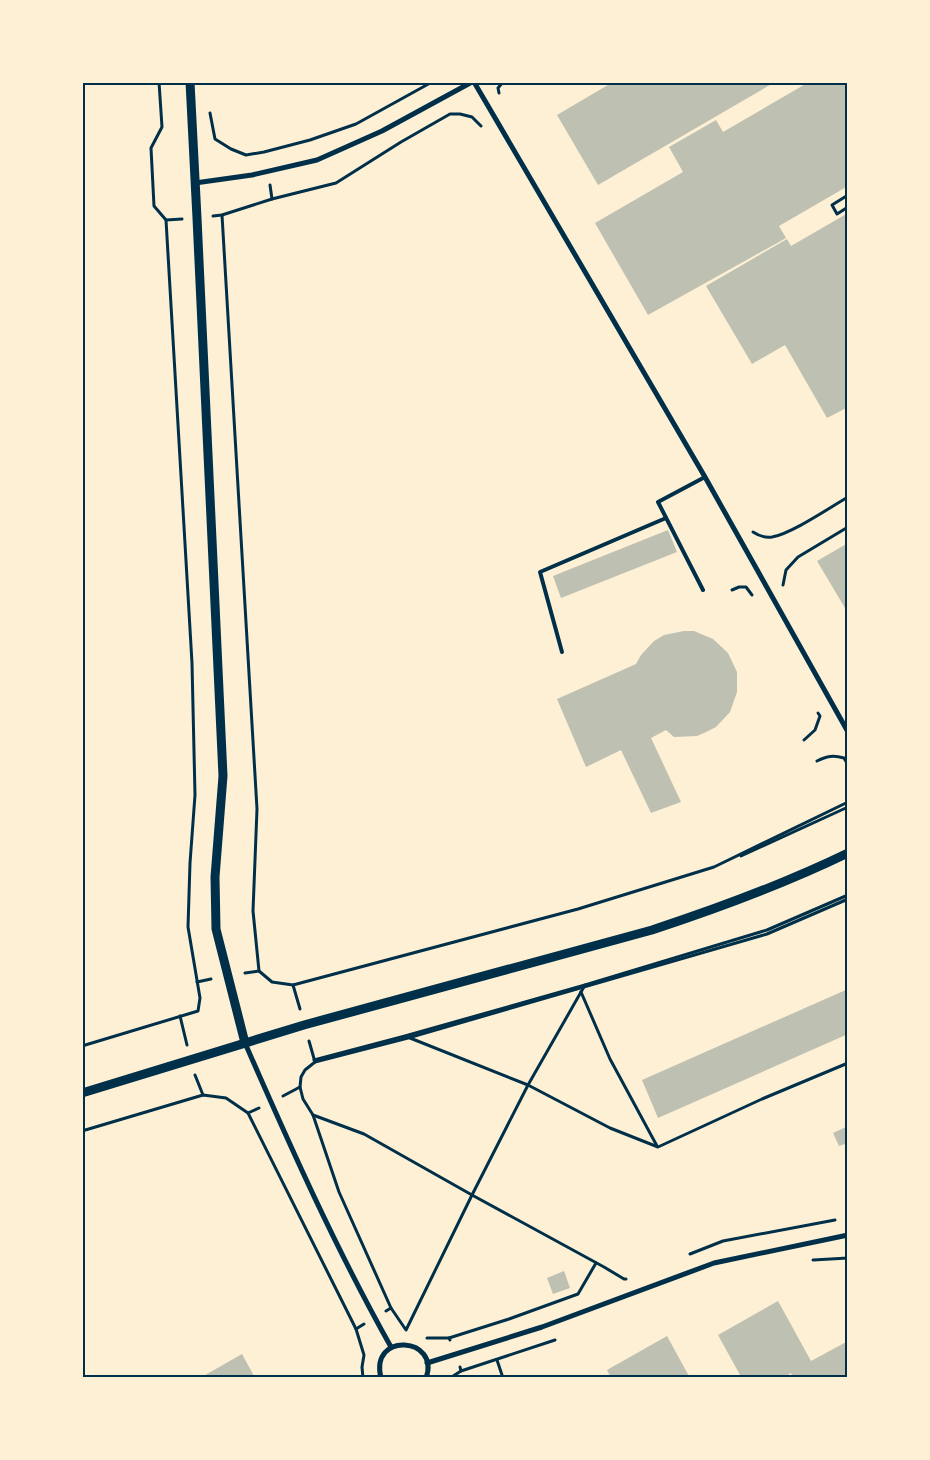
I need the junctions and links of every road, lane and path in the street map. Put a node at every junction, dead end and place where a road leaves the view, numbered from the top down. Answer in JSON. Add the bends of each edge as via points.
{"nodes":[{"id":1,"x":159,"y":82,"type":"edge"},
{"id":2,"x":190,"y":82,"type":"edge"},
{"id":3,"x":432,"y":82,"type":"edge"},
{"id":4,"x":473,"y":82,"type":"edge"},
{"id":5,"x":503,"y":82,"type":"edge"},
{"id":6,"x":499,"y":96,"type":"dead end"},
{"id":7,"x":210,"y":107,"type":"dead end"},
{"id":8,"x":486,"y":131,"type":"dead end"},
{"id":9,"x":195,"y":183,"type":"junction"},
{"id":10,"x":848,"y":195,"type":"edge"},
{"id":11,"x":848,"y":207,"type":"edge"},
{"id":12,"x":705,"y":477,"type":"junction"},
{"id":13,"x":848,"y":497,"type":"edge"},
{"id":14,"x":666,"y":518,"type":"junction"},
{"id":15,"x":848,"y":527,"type":"edge"},
{"id":16,"x":748,"y":530,"type":"dead end"},
{"id":17,"x":783,"y":585,"type":"dead end"},
{"id":18,"x":703,"y":590,"type":"dead end"},
{"id":19,"x":732,"y":590,"type":"dead end"},
{"id":20,"x":752,"y":595,"type":"dead end"},
{"id":21,"x":562,"y":652,"type":"dead end"},
{"id":22,"x":815,"y":707,"type":"dead end"},
{"id":23,"x":846,"y":728,"type":"edge"},
{"id":24,"x":804,"y":740,"type":"dead end"},
{"id":25,"x":817,"y":761,"type":"dead end"},
{"id":26,"x":848,"y":765,"type":"edge"},
{"id":27,"x":848,"y":802,"type":"edge"},
{"id":28,"x":848,"y":807,"type":"edge"},
{"id":29,"x":848,"y":853,"type":"edge"},
{"id":30,"x":848,"y":895,"type":"edge"},
{"id":31,"x":848,"y":899,"type":"edge"},
{"id":32,"x":578,"y":909,"type":"junction"},
{"id":33,"x":572,"y":911,"type":"dead end"},
{"id":34,"x":583,"y":988,"type":"junction"},
{"id":35,"x":406,"y":1037,"type":"junction"},
{"id":36,"x":245,"y":1043,"type":"junction"},
{"id":37,"x":82,"y":1046,"type":"edge"},
{"id":38,"x":848,"y":1063,"type":"edge"},
{"id":39,"x":528,"y":1085,"type":"junction"},
{"id":40,"x":82,"y":1093,"type":"edge"},
{"id":41,"x":313,"y":1115,"type":"junction"},
{"id":42,"x":82,"y":1131,"type":"edge"},
{"id":43,"x":658,"y":1147,"type":"junction"},
{"id":44,"x":472,"y":1195,"type":"junction"},
{"id":45,"x":838,"y":1220,"type":"dead end"},
{"id":46,"x":848,"y":1235,"type":"edge"},
{"id":47,"x":687,"y":1255,"type":"dead end"},
{"id":48,"x":848,"y":1258,"type":"edge"},
{"id":49,"x":808,"y":1260,"type":"dead end"},
{"id":50,"x":596,"y":1263,"type":"junction"},
{"id":51,"x":633,"y":1276,"type":"dead end"},
{"id":52,"x":391,"y":1308,"type":"junction"},
{"id":53,"x":375,"y":1318,"type":"junction"},
{"id":54,"x":406,"y":1330,"type":"junction"},
{"id":55,"x":414,"y":1334,"type":"dead end"},
{"id":56,"x":421,"y":1338,"type":"dead end"},
{"id":57,"x":449,"y":1338,"type":"junction"},
{"id":58,"x":557,"y":1340,"type":"dead end"},
{"id":59,"x":391,"y":1347,"type":"junction"},
{"id":60,"x":456,"y":1354,"type":"junction"},
{"id":61,"x":497,"y":1360,"type":"junction"},
{"id":62,"x":427,"y":1362,"type":"junction"},
{"id":63,"x":461,"y":1371,"type":"junction"},
{"id":64,"x":364,"y":1378,"type":"edge"},
{"id":65,"x":381,"y":1378,"type":"edge"},
{"id":66,"x":426,"y":1378,"type":"edge"},
{"id":67,"x":450,"y":1378,"type":"edge"},
{"id":68,"x":503,"y":1378,"type":"edge"}],
"edges":[{"from":1,"to":37,"type":"path","via":[[162,127],[151,148],[154,206],[166,220],[186,546],[195,795],[188,927],[200,998],[198,1011]]},
{"from":2,"to":9,"type":"street"},
{"from":3,"to":7,"type":"path","via":[[356,124],[264,152],[246,154],[215,139]]},
{"from":4,"to":9,"type":"street","via":[[382,131],[316,160],[252,175]]},
{"from":4,"to":12,"type":"street"},
{"from":5,"to":6,"type":"path","via":[[498,88]]},
{"from":8,"to":32,"type":"path","via":[[472,117],[450,114],[336,183],[222,215],[257,809],[253,911],[259,971],[272,982],[293,985]]},
{"from":9,"to":36,"type":"street","via":[[223,776],[215,878],[216,928]]},
{"from":10,"to":11,"type":"path","via":[[832,205],[837,214]]},
{"from":12,"to":14,"type":"lane","via":[[658,502]]},
{"from":12,"to":23,"type":"street"},
{"from":13,"to":16,"type":"path","via":[[788,532],[761,537]]},
{"from":14,"to":18,"type":"lane"},
{"from":14,"to":21,"type":"lane","via":[[540,572]]},
{"from":15,"to":17,"type":"path","via":[[798,556],[786,570]]},
{"from":19,"to":20,"type":"path","via":[[746,587]]},
{"from":22,"to":24,"type":"path","via":[[820,716],[815,730]]},
{"from":25,"to":26,"type":"path","via":[[834,755],[844,758]]},
{"from":27,"to":32,"type":"path","via":[[714,867]]},
{"from":28,"to":32,"type":"path","via":[[708,870]]},
{"from":29,"to":36,"type":"street","via":[[803,875],[652,930]]},
{"from":30,"to":34,"type":"path","via":[[767,930]]},
{"from":31,"to":34,"type":"path","via":[[767,934]]},
{"from":32,"to":33,"type":"path"},
{"from":34,"to":35,"type":"path"},
{"from":34,"to":39,"type":"path"},
{"from":34,"to":43,"type":"path","via":[[610,1059]]},
{"from":35,"to":39,"type":"path"},
{"from":35,"to":41,"type":"path","via":[[315,1061],[300,1078],[303,1099]]},
{"from":36,"to":40,"type":"street"},
{"from":36,"to":53,"type":"street"},
{"from":38,"to":43,"type":"path"},
{"from":39,"to":43,"type":"path","via":[[610,1128]]},
{"from":39,"to":44,"type":"path"},
{"from":41,"to":44,"type":"path","via":[[364,1134]]},
{"from":41,"to":52,"type":"path","via":[[339,1192]]},
{"from":42,"to":64,"type":"path","via":[[203,1095],[226,1098],[248,1113],[356,1329],[364,1355]]},
{"from":44,"to":50,"type":"path"},
{"from":44,"to":54,"type":"path"},
{"from":45,"to":47,"type":"path","via":[[723,1241]]},
{"from":46,"to":60,"type":"street","via":[[714,1263],[542,1327]]},
{"from":48,"to":49,"type":"path"},
{"from":50,"to":51,"type":"path","via":[[624,1280]]},
{"from":50,"to":57,"type":"path","via":[[578,1294]]},
{"from":52,"to":53,"type":"path"},
{"from":52,"to":54,"type":"path"},
{"from":53,"to":59,"type":"street"},
{"from":54,"to":55,"type":"path"},
{"from":56,"to":57,"type":"path"},
{"from":57,"to":60,"type":"path"},
{"from":58,"to":61,"type":"path"},
{"from":59,"to":62,"type":"street","via":[[402,1344],[414,1346]]},
{"from":59,"to":65,"type":"street","via":[[380,1361]]},
{"from":60,"to":62,"type":"street"},
{"from":60,"to":63,"type":"path"},
{"from":61,"to":63,"type":"path"},
{"from":61,"to":68,"type":"path"},
{"from":62,"to":66,"type":"street"},
{"from":63,"to":67,"type":"path"}]}
